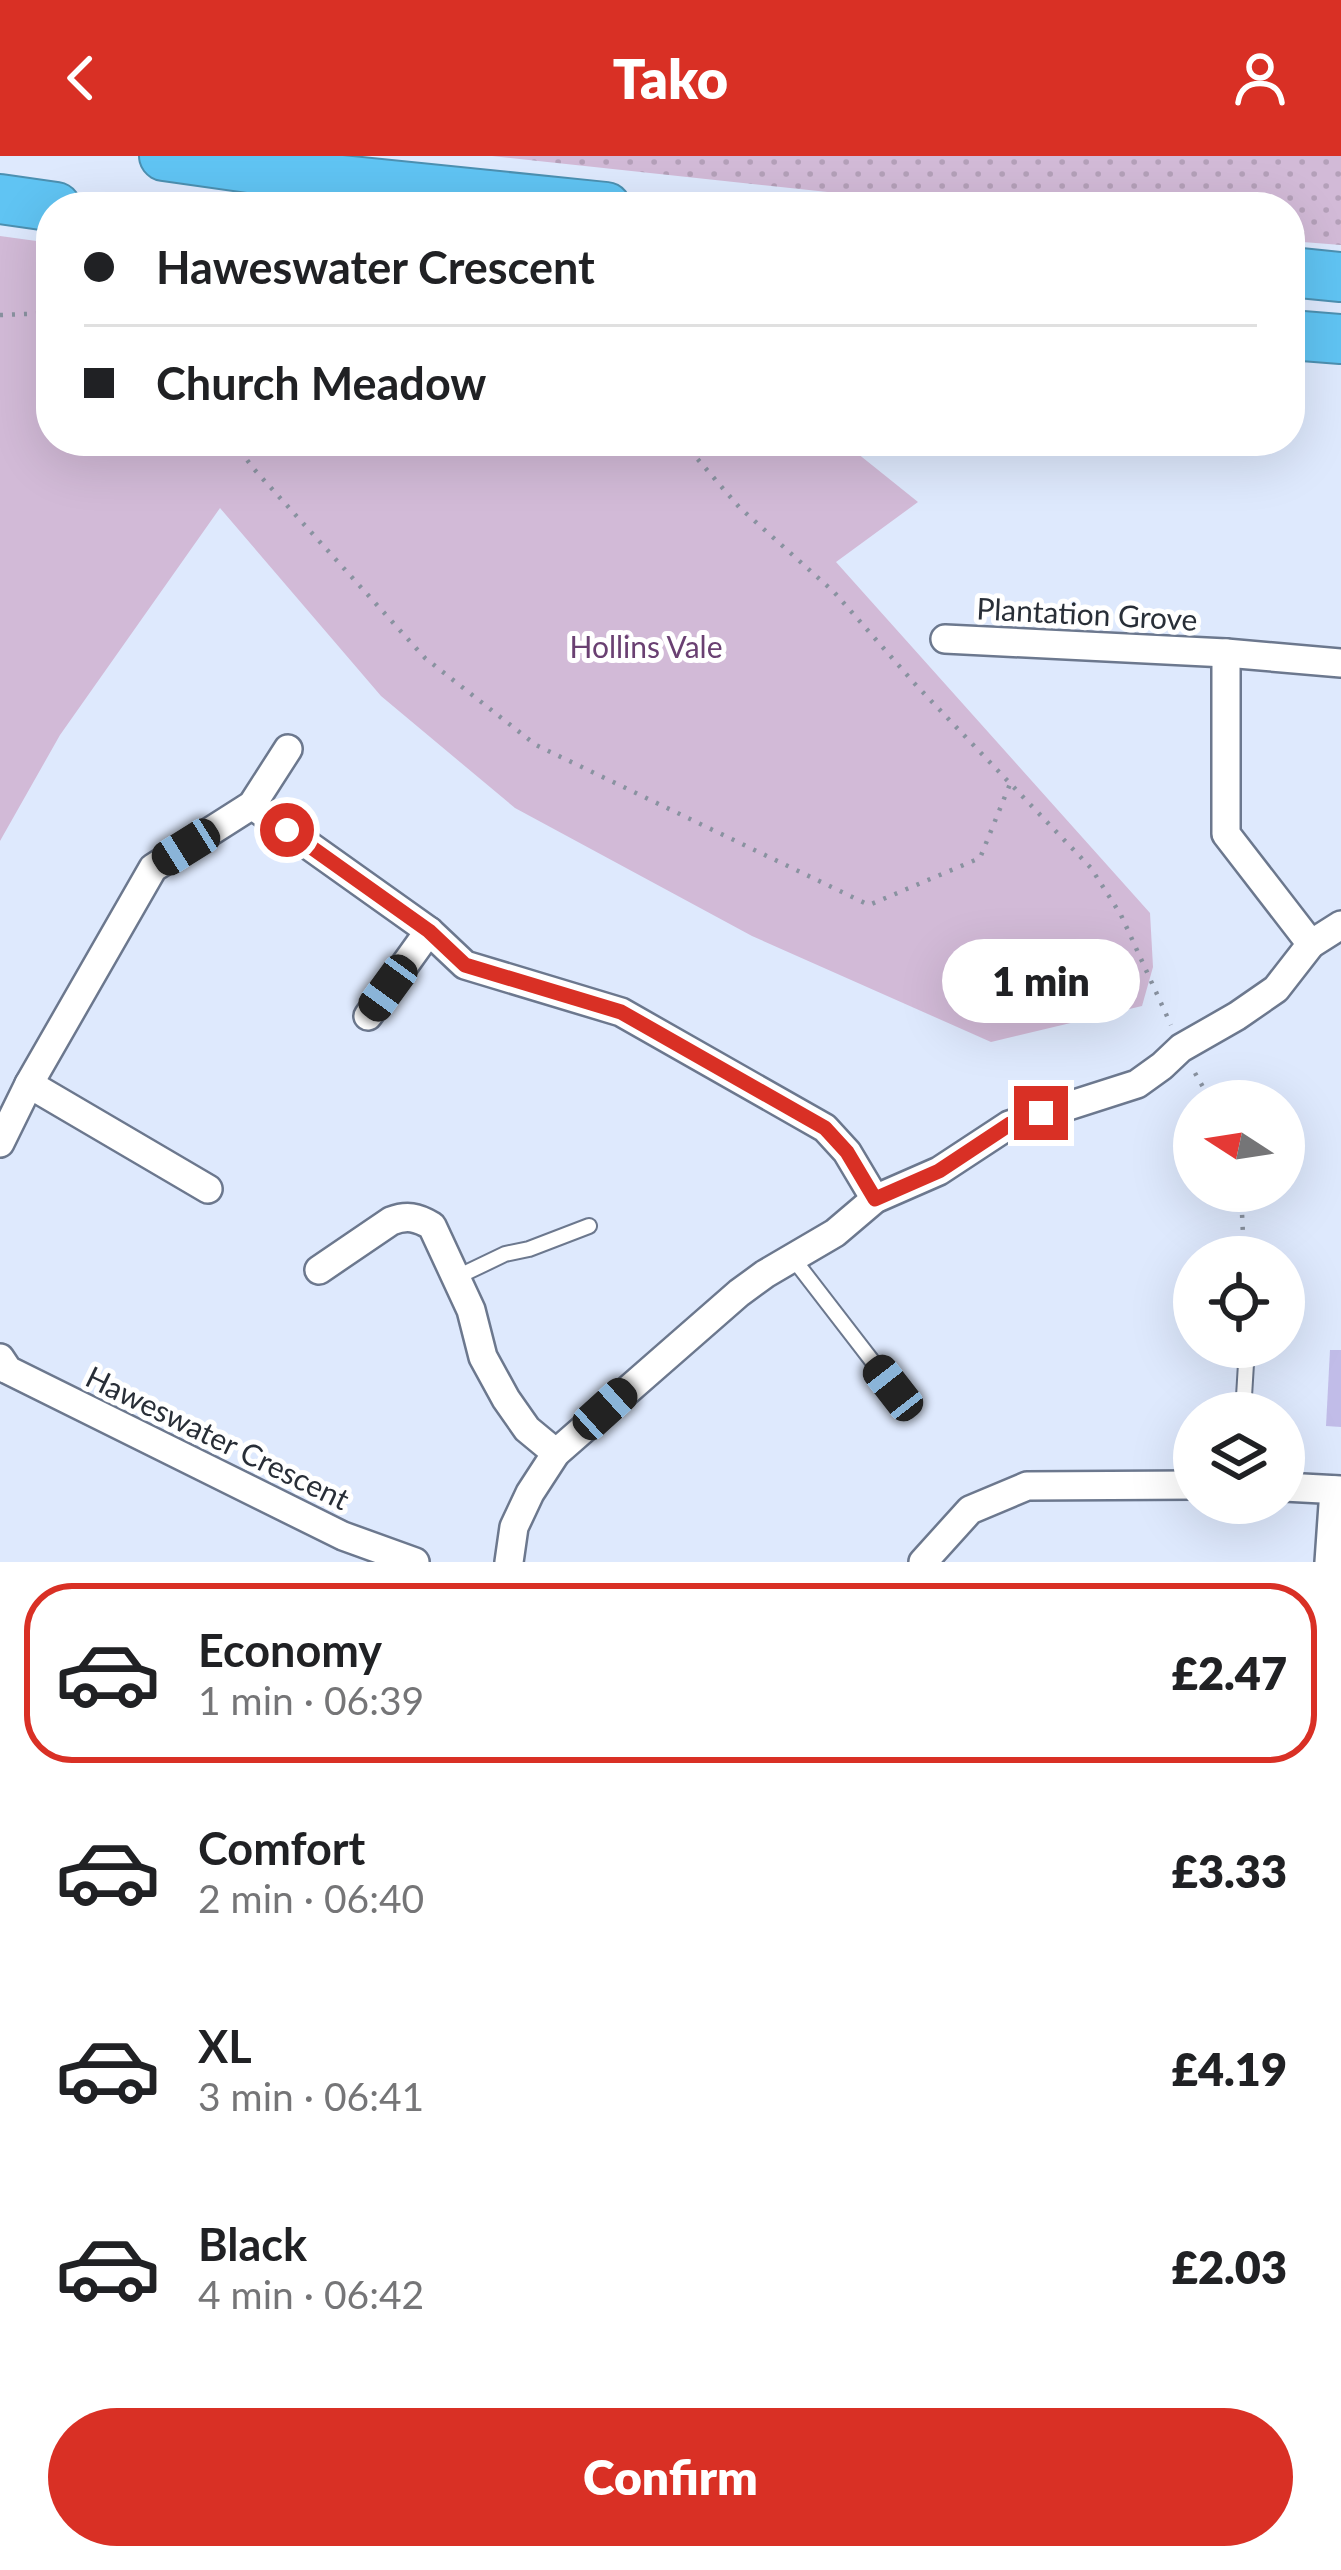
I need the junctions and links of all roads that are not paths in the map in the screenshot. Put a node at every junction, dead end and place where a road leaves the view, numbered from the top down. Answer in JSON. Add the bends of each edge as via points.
{"nodes":[{"id":1,"x":164,"y":156,"type":"edge"},
{"id":2,"x":464,"y":192,"type":"edge"},
{"id":3,"x":0,"y":199,"type":"edge"},
{"id":4,"x":36,"y":204,"type":"edge"},
{"id":5,"x":1305,"y":273,"type":"edge"},
{"id":6,"x":1341,"y":277,"type":"edge"},
{"id":7,"x":1305,"y":336,"type":"edge"},
{"id":8,"x":1341,"y":339,"type":"edge"},
{"id":9,"x":945,"y":639,"type":"dead end"},
{"id":10,"x":1226,"y":653,"type":"junction"},
{"id":11,"x":1341,"y":663,"type":"edge"},
{"id":12,"x":288,"y":749,"type":"dead end"},
{"id":13,"x":252,"y":805,"type":"junction"},
{"id":14,"x":1341,"y":925,"type":"edge"},
{"id":15,"x":429,"y":931,"type":"junction"},
{"id":16,"x":1311,"y":944,"type":"junction"},
{"id":17,"x":368,"y":1016,"type":"dead end"},
{"id":18,"x":29,"y":1084,"type":"junction"},
{"id":19,"x":0,"y":1143,"type":"edge"},
{"id":20,"x":208,"y":1189,"type":"dead end"},
{"id":21,"x":875,"y":1199,"type":"junction"},
{"id":22,"x":589,"y":1226,"type":"dead end"},
{"id":23,"x":792,"y":1257,"type":"junction"},
{"id":24,"x":319,"y":1270,"type":"dead end"},
{"id":25,"x":457,"y":1277,"type":"junction"},
{"id":26,"x":0,"y":1358,"type":"edge"},
{"id":27,"x":893,"y":1388,"type":"dead end"},
{"id":28,"x":556,"y":1453,"type":"junction"},
{"id":29,"x":1173,"y":1484,"type":"edge"},
{"id":30,"x":1305,"y":1488,"type":"edge"},
{"id":31,"x":1338,"y":1490,"type":"edge"},
{"id":32,"x":415,"y":1562,"type":"edge"},
{"id":33,"x":509,"y":1562,"type":"edge"},
{"id":34,"x":923,"y":1562,"type":"edge"},
{"id":35,"x":1329,"y":1562,"type":"edge"}],
"edges":[{"from":1,"to":2,"type":"highway"},
{"from":3,"to":4,"type":"highway"},
{"from":5,"to":6,"type":"highway"},
{"from":7,"to":8,"type":"highway"},
{"from":9,"to":10,"type":"street","name":"Plantation Grove"},
{"from":10,"to":11,"type":"street","name":"Plantation Grove"},
{"from":10,"to":16,"type":"street","name":"Plantation Grove","via":[[1226,834]]},
{"from":12,"to":13,"type":"street"},
{"from":13,"to":15,"type":"street"},
{"from":13,"to":18,"type":"street","via":[[153,868]]},
{"from":14,"to":16,"type":"street"},
{"from":15,"to":17,"type":"street"},
{"from":15,"to":21,"type":"street","via":[[465,965],[621,1012],[825,1128]]},
{"from":16,"to":21,"type":"street","via":[[1276,989],[1137,1084],[1010,1124],[939,1171]]},
{"from":18,"to":19,"type":"street"},
{"from":18,"to":20,"type":"street"},
{"from":21,"to":23,"type":"street"},
{"from":22,"to":25,"type":"lane"},
{"from":23,"to":27,"type":"lane"},
{"from":23,"to":28,"type":"street"},
{"from":24,"to":25,"type":"street","via":[[405,1216],[432,1226]]},
{"from":25,"to":28,"type":"street","via":[[506,1400]]},
{"from":26,"to":32,"type":"street","name":"Haweswater Crescent","via":[[8,1370],[322,1526]]},
{"from":28,"to":33,"type":"street","via":[[514,1527]]},
{"from":29,"to":34,"type":"street","via":[[1028,1486],[970,1510]]},
{"from":30,"to":31,"type":"street"},
{"from":31,"to":35,"type":"street"}]}
